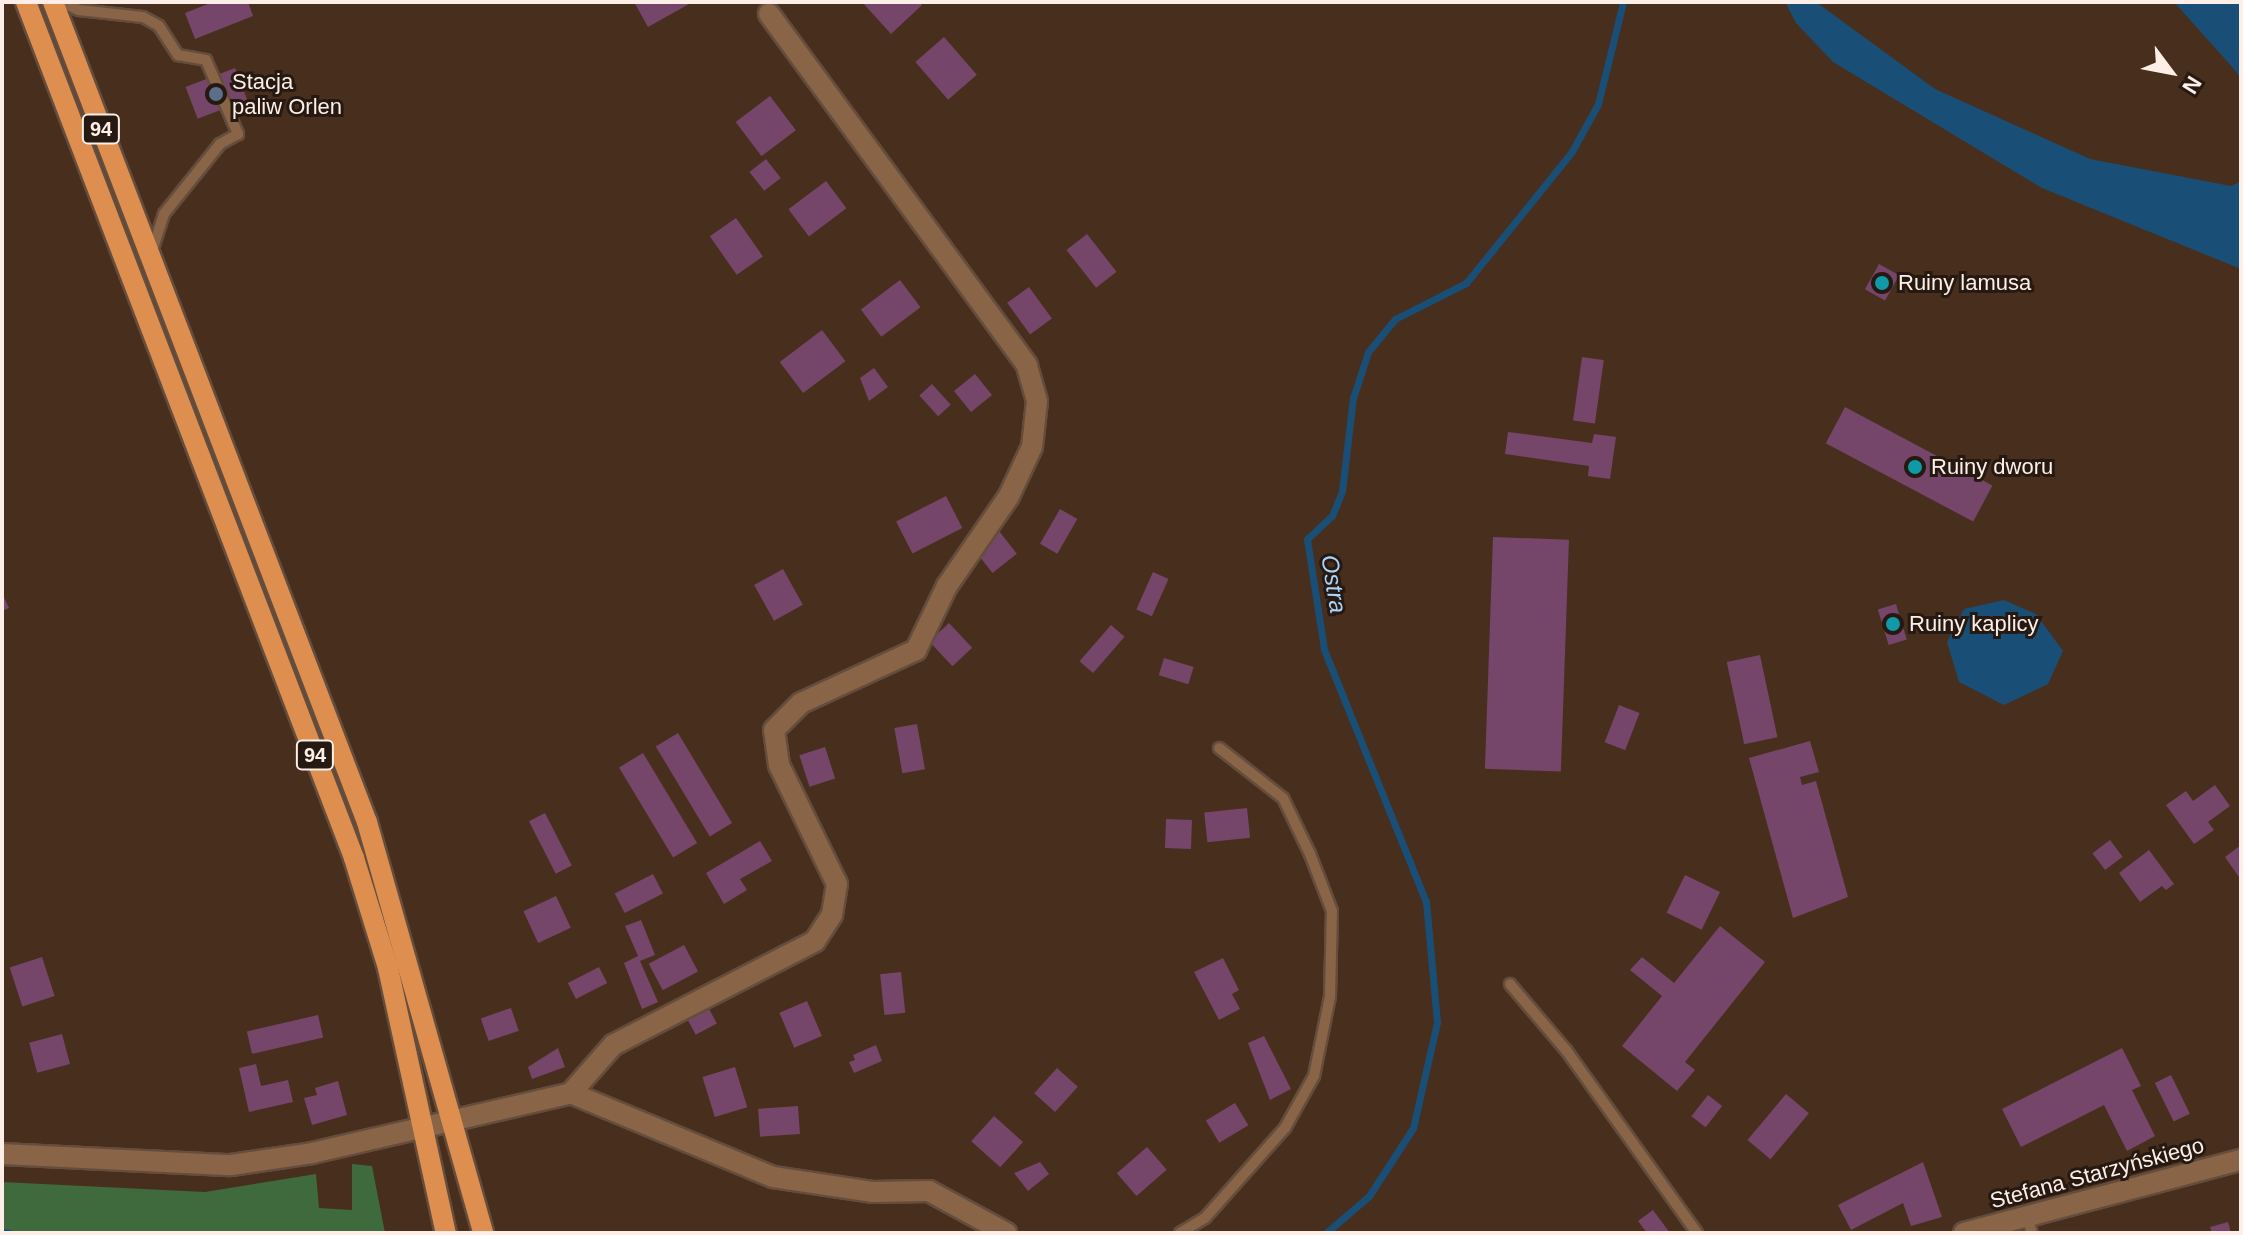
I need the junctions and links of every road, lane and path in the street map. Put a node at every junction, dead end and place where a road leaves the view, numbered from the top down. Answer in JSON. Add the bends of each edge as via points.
{"nodes":[{"id":1,"x":26,"y":2,"type":"edge"},
{"id":2,"x":53,"y":2,"type":"edge"},
{"id":3,"x":61,"y":2,"type":"edge"},
{"id":4,"x":763,"y":8,"type":"edge"},
{"id":5,"x":150,"y":256,"type":"junction"},
{"id":6,"x":1219,"y":748,"type":"dead end"},
{"id":7,"x":1510,"y":984,"type":"dead end"},
{"id":8,"x":571,"y":1093,"type":"junction"},
{"id":9,"x":453,"y":1121,"type":"junction"},
{"id":10,"x":426,"y":1127,"type":"junction"},
{"id":11,"x":2,"y":1154,"type":"edge"},
{"id":12,"x":2241,"y":1160,"type":"edge"},
{"id":13,"x":2029,"y":1224,"type":"edge"},
{"id":14,"x":446,"y":1233,"type":"edge"},
{"id":15,"x":483,"y":1233,"type":"edge"},
{"id":16,"x":1006,"y":1233,"type":"edge"},
{"id":17,"x":1180,"y":1233,"type":"edge"},
{"id":18,"x":1697,"y":1233,"type":"edge"},
{"id":19,"x":1964,"y":1233,"type":"edge"}],
"edges":[{"from":1,"to":10,"type":"main road","number":"94","via":[[354,858],[388,968]]},
{"from":2,"to":5,"type":"main road","number":"94"},
{"from":3,"to":5,"type":"lane","via":[[79,10],[143,17],[159,26],[178,55],[206,60],[238,134],[220,144],[164,214]]},
{"from":4,"to":8,"type":"street","via":[[1027,365],[1037,401],[1032,447],[1009,496],[947,586],[916,650],[801,703],[774,730],[779,765],[837,884],[832,915],[815,941],[613,1045]]},
{"from":5,"to":9,"type":"main road","number":"94","via":[[367,822]]},
{"from":6,"to":17,"type":"lane","via":[[1283,798],[1310,854],[1332,911],[1330,997],[1314,1076],[1285,1128],[1205,1218]]},
{"from":7,"to":18,"type":"lane","via":[[1566,1050]]},
{"from":8,"to":9,"type":"street"},
{"from":8,"to":16,"type":"street","via":[[773,1177],[872,1192],[929,1191]]},
{"from":9,"to":10,"type":"street"},
{"from":9,"to":15,"type":"main road","number":"94"},
{"from":10,"to":11,"type":"street","via":[[231,1165]]},
{"from":10,"to":14,"type":"main road","number":"94"},
{"from":12,"to":13,"type":"street","name":"Stefana Starzyńskiego"},
{"from":13,"to":19,"type":"street","name":"Stefana Starzyńskiego"}]}
